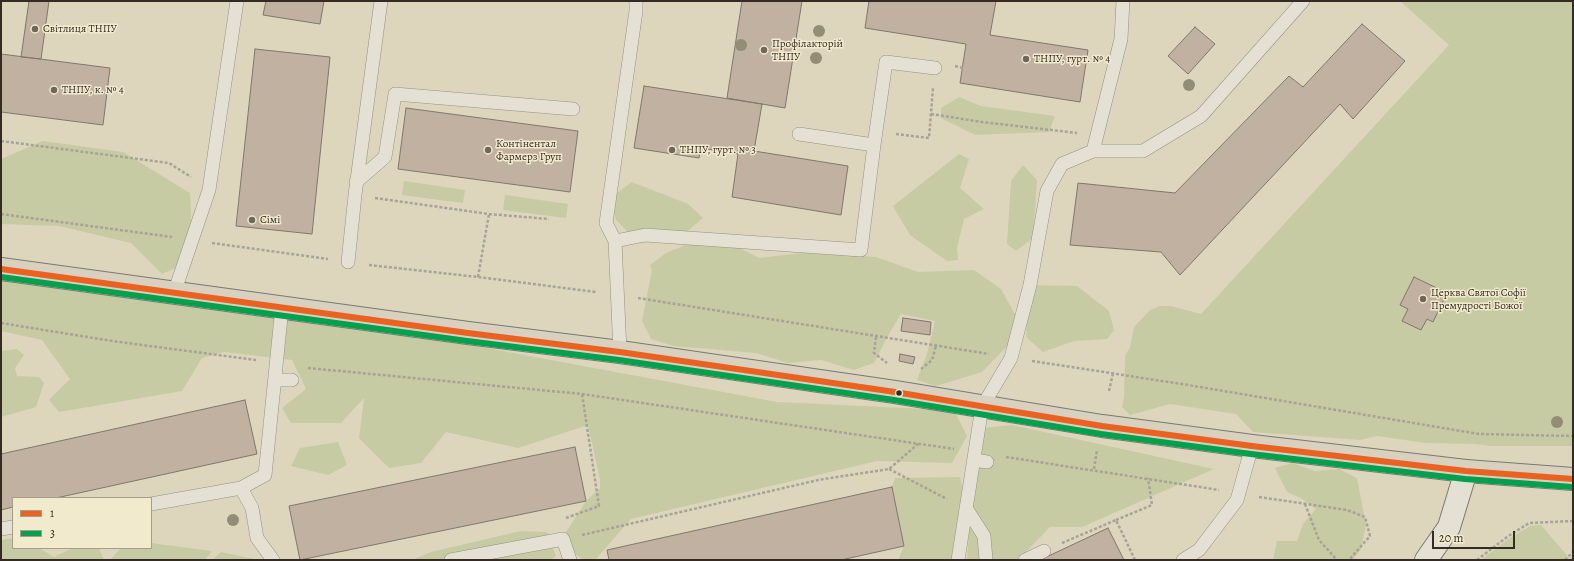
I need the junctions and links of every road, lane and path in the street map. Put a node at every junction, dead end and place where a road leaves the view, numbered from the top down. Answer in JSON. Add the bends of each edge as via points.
{"nodes":[{"id":1,"x":237,"y":1,"type":"edge"},
{"id":2,"x":381,"y":1,"type":"edge"},
{"id":3,"x":636,"y":1,"type":"edge"},
{"id":4,"x":1123,"y":1,"type":"edge"},
{"id":5,"x":1303,"y":1,"type":"edge"},
{"id":6,"x":935,"y":68,"type":"joint"},
{"id":7,"x":573,"y":109,"type":"dead end"},
{"id":8,"x":931,"y":114,"type":"junction"},
{"id":9,"x":876,"y":132,"type":"junction"},
{"id":10,"x":1082,"y":133,"type":"dead end"},
{"id":11,"x":799,"y":134,"type":"dead end"},
{"id":12,"x":1,"y":141,"type":"edge"},
{"id":13,"x":874,"y":145,"type":"junction"},
{"id":14,"x":1093,"y":151,"type":"junction"},
{"id":15,"x":356,"y":188,"type":"junction"},
{"id":16,"x":209,"y":190,"type":"junction"},
{"id":17,"x":1,"y":214,"type":"edge"},
{"id":18,"x":489,"y":214,"type":"junction"},
{"id":19,"x":549,"y":219,"type":"dead end"},
{"id":20,"x":192,"y":240,"type":"junction"},
{"id":21,"x":615,"y":241,"type":"junction"},
{"id":22,"x":348,"y":262,"type":"junction"},
{"id":23,"x":1,"y":269,"type":"edge"},
{"id":24,"x":478,"y":277,"type":"junction"},
{"id":25,"x":174,"y":293,"type":"junction"},
{"id":26,"x":617,"y":295,"type":"junction"},
{"id":27,"x":282,"y":307,"type":"junction"},
{"id":28,"x":876,"y":337,"type":"dead end"},
{"id":29,"x":936,"y":346,"type":"dead end"},
{"id":30,"x":620,"y":352,"type":"junction"},
{"id":31,"x":885,"y":363,"type":"dead end"},
{"id":32,"x":922,"y":370,"type":"dead end"},
{"id":33,"x":1113,"y":373,"type":"dead end"},
{"id":34,"x":275,"y":380,"type":"junction"},
{"id":35,"x":292,"y":380,"type":"dead end"},
{"id":36,"x":1109,"y":391,"type":"dead end"},
{"id":37,"x":982,"y":407,"type":"junction"},
{"id":38,"x":1366,"y":415,"type":"dead end"},
{"id":39,"x":1573,"y":436,"type":"edge"},
{"id":40,"x":918,"y":444,"type":"junction"},
{"id":41,"x":1252,"y":446,"type":"junction"},
{"id":42,"x":1097,"y":447,"type":"dead end"},
{"id":43,"x":974,"y":456,"type":"junction"},
{"id":44,"x":987,"y":462,"type":"dead end"},
{"id":45,"x":889,"y":469,"type":"junction"},
{"id":46,"x":1094,"y":469,"type":"junction"},
{"id":47,"x":1466,"y":471,"type":"junction"},
{"id":48,"x":1148,"y":478,"type":"junction"},
{"id":49,"x":1573,"y":479,"type":"edge"},
{"id":50,"x":241,"y":488,"type":"junction"},
{"id":51,"x":1238,"y":493,"type":"junction"},
{"id":52,"x":152,"y":504,"type":"edge"},
{"id":53,"x":1305,"y":504,"type":"junction"},
{"id":54,"x":966,"y":508,"type":"junction"},
{"id":55,"x":1116,"y":520,"type":"junction"},
{"id":56,"x":1573,"y":521,"type":"edge"},
{"id":57,"x":12,"y":527,"type":"edge"},
{"id":58,"x":1,"y":529,"type":"edge"},
{"id":59,"x":563,"y":539,"type":"junction"},
{"id":60,"x":1044,"y":551,"type":"joint"},
{"id":61,"x":1573,"y":552,"type":"edge"},
{"id":62,"x":273,"y":560,"type":"edge"},
{"id":63,"x":451,"y":560,"type":"edge"},
{"id":64,"x":570,"y":560,"type":"edge"},
{"id":65,"x":958,"y":560,"type":"edge"},
{"id":66,"x":986,"y":560,"type":"edge"},
{"id":67,"x":1025,"y":560,"type":"edge"},
{"id":68,"x":1135,"y":560,"type":"edge"},
{"id":69,"x":1183,"y":560,"type":"edge"},
{"id":70,"x":1337,"y":560,"type":"edge"},
{"id":71,"x":1349,"y":560,"type":"edge"},
{"id":72,"x":1426,"y":560,"type":"edge"},
{"id":73,"x":1476,"y":560,"type":"edge"},
{"id":74,"x":1565,"y":560,"type":"edge"}],
"edges":[{"from":1,"to":16,"type":"lane"},
{"from":2,"to":15,"type":"lane"},
{"from":3,"to":21,"type":"lane","via":[[606,223]]},
{"from":4,"to":14,"type":"lane","via":[[1121,39]]},
{"from":5,"to":14,"type":"lane","via":[[1201,116],[1143,151]]},
{"from":6,"to":8,"type":"path"},
{"from":6,"to":9,"type":"lane","via":[[886,62]]},
{"from":7,"to":15,"type":"lane","via":[[396,94],[385,157]]},
{"from":8,"to":9,"type":"path","via":[[929,138]]},
{"from":8,"to":10,"type":"path"},
{"from":9,"to":13,"type":"lane"},
{"from":11,"to":13,"type":"lane"},
{"from":12,"to":16,"type":"path","via":[[169,162]]},
{"from":13,"to":21,"type":"lane","via":[[861,250],[645,235]]},
{"from":14,"to":37,"type":"lane","via":[[1062,164],[1047,192],[1030,285],[1011,358]]},
{"from":15,"to":18,"type":"path"},
{"from":15,"to":22,"type":"lane"},
{"from":16,"to":20,"type":"lane"},
{"from":17,"to":20,"type":"path"},
{"from":18,"to":19,"type":"path"},
{"from":18,"to":24,"type":"path"},
{"from":20,"to":22,"type":"path"},
{"from":20,"to":25,"type":"lane"},
{"from":21,"to":26,"type":"lane"},
{"from":22,"to":24,"type":"path"},
{"from":23,"to":25,"type":"main road"},
{"from":24,"to":26,"type":"path"},
{"from":25,"to":27,"type":"main road"},
{"from":26,"to":30,"type":"lane"},
{"from":27,"to":30,"type":"main road"},
{"from":27,"to":34,"type":"lane"},
{"from":28,"to":31,"type":"path","via":[[874,353]]},
{"from":29,"to":32,"type":"path","via":[[932,360]]},
{"from":30,"to":37,"type":"main road"},
{"from":33,"to":36,"type":"path"},
{"from":34,"to":35,"type":"lane"},
{"from":34,"to":50,"type":"lane","via":[[265,474]]},
{"from":37,"to":41,"type":"main road"},
{"from":37,"to":43,"type":"lane"},
{"from":38,"to":39,"type":"path","via":[[1479,434]]},
{"from":40,"to":43,"type":"path"},
{"from":40,"to":45,"type":"path"},
{"from":40,"to":59,"type":"path","via":[[582,394],[599,506],[566,518]]},
{"from":41,"to":47,"type":"main road"},
{"from":41,"to":51,"type":"lane"},
{"from":42,"to":46,"type":"path"},
{"from":43,"to":44,"type":"lane"},
{"from":43,"to":46,"type":"path"},
{"from":43,"to":54,"type":"lane"},
{"from":45,"to":54,"type":"path"},
{"from":45,"to":59,"type":"path","via":[[818,480]]},
{"from":46,"to":48,"type":"path"},
{"from":47,"to":49,"type":"main road"},
{"from":47,"to":72,"type":"main road","via":[[1449,527]]},
{"from":48,"to":51,"type":"path"},
{"from":48,"to":55,"type":"path","via":[[1152,505]]},
{"from":50,"to":52,"type":"lane"},
{"from":50,"to":62,"type":"lane","via":[[252,508],[257,538]]},
{"from":51,"to":53,"type":"path"},
{"from":51,"to":69,"type":"lane","via":[[1237,500],[1199,550]]},
{"from":53,"to":70,"type":"path","via":[[1319,540]]},
{"from":53,"to":71,"type":"path","via":[[1347,510],[1365,517],[1370,536]]},
{"from":54,"to":65,"type":"lane"},
{"from":54,"to":66,"type":"lane","via":[[984,536]]},
{"from":55,"to":60,"type":"path"},
{"from":55,"to":68,"type":"path"},
{"from":56,"to":73,"type":"path","via":[[1529,522]]},
{"from":57,"to":58,"type":"lane"},
{"from":59,"to":63,"type":"lane"},
{"from":59,"to":64,"type":"lane"},
{"from":60,"to":67,"type":"lane"},
{"from":61,"to":74,"type":"path"}]}
